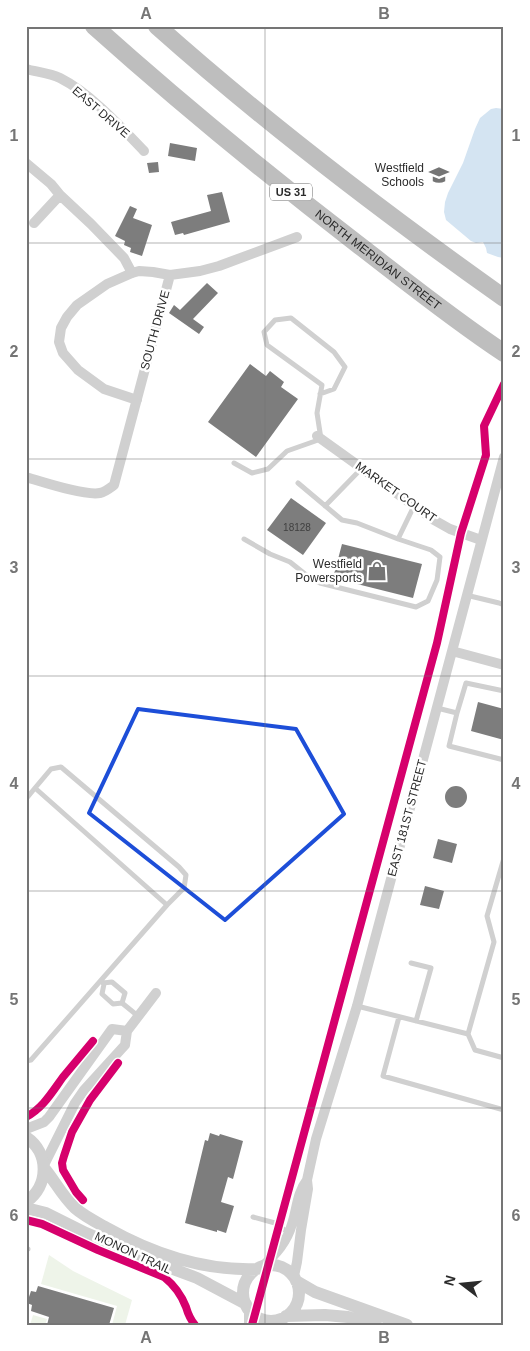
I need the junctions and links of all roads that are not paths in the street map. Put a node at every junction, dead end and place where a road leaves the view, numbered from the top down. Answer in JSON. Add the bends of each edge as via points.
{"nodes":[{"id":1,"x":94,"y":26,"type":"edge"},
{"id":2,"x":157,"y":26,"type":"edge"},
{"id":3,"x":26,"y":69,"type":"edge"},
{"id":4,"x":144,"y":151,"type":"dead end"},
{"id":5,"x":26,"y":163,"type":"edge"},
{"id":6,"x":60,"y":195,"type":"junction"},
{"id":7,"x":34,"y":222,"type":"dead end"},
{"id":8,"x":297,"y":237,"type":"dead end"},
{"id":9,"x":132,"y":273,"type":"junction"},
{"id":10,"x":170,"y":275,"type":"junction"},
{"id":11,"x":504,"y":298,"type":"edge"},
{"id":12,"x":500,"y":350,"type":"edge"},
{"id":13,"x":320,"y":394,"type":"junction"},
{"id":14,"x":137,"y":400,"type":"junction"},
{"id":15,"x":319,"y":438,"type":"junction"},
{"id":16,"x":504,"y":456,"type":"edge"},
{"id":17,"x":234,"y":463,"type":"dead end"},
{"id":18,"x":362,"y":468,"type":"junction"},
{"id":19,"x":26,"y":478,"type":"edge"},
{"id":20,"x":298,"y":483,"type":"dead end"},
{"id":21,"x":325,"y":506,"type":"junction"},
{"id":22,"x":414,"y":506,"type":"junction"},
{"id":23,"x":244,"y":539,"type":"dead end"},
{"id":24,"x":398,"y":539,"type":"junction"},
{"id":25,"x":481,"y":540,"type":"junction"},
{"id":26,"x":466,"y":595,"type":"junction"},
{"id":27,"x":504,"y":605,"type":"edge"},
{"id":28,"x":452,"y":650,"type":"junction"},
{"id":29,"x":504,"y":665,"type":"edge"},
{"id":30,"x":504,"y":692,"type":"edge"},
{"id":31,"x":436,"y":708,"type":"junction"},
{"id":32,"x":457,"y":713,"type":"junction"},
{"id":33,"x":504,"y":760,"type":"edge"},
{"id":34,"x":35,"y":788,"type":"junction"},
{"id":35,"x":26,"y":799,"type":"edge"},
{"id":36,"x":504,"y":858,"type":"edge"},
{"id":37,"x":167,"y":905,"type":"junction"},
{"id":38,"x":411,"y":963,"type":"dead end"},
{"id":39,"x":102,"y":982,"type":"junction"},
{"id":40,"x":156,"y":993,"type":"dead end"},
{"id":41,"x":122,"y":1003,"type":"junction"},
{"id":42,"x":357,"y":1006,"type":"junction"},
{"id":43,"x":138,"y":1016,"type":"junction"},
{"id":44,"x":399,"y":1016,"type":"junction"},
{"id":45,"x":416,"y":1021,"type":"junction"},
{"id":46,"x":127,"y":1031,"type":"junction"},
{"id":47,"x":468,"y":1034,"type":"junction"},
{"id":48,"x":504,"y":1058,"type":"edge"},
{"id":49,"x":26,"y":1061,"type":"edge"},
{"id":50,"x":504,"y":1110,"type":"edge"},
{"id":51,"x":26,"y":1129,"type":"edge"},
{"id":52,"x":26,"y":1138,"type":"edge"},
{"id":53,"x":44,"y":1167,"type":"junction"},
{"id":54,"x":307,"y":1180,"type":"junction"},
{"id":55,"x":26,"y":1202,"type":"edge"},
{"id":56,"x":26,"y":1208,"type":"edge"},
{"id":57,"x":253,"y":1217,"type":"dead end"},
{"id":58,"x":288,"y":1233,"type":"junction"},
{"id":59,"x":260,"y":1267,"type":"junction"},
{"id":60,"x":295,"y":1279,"type":"junction"},
{"id":61,"x":248,"y":1307,"type":"junction"},
{"id":62,"x":280,"y":1320,"type":"edge"},
{"id":63,"x":249,"y":1325,"type":"edge"},
{"id":64,"x":376,"y":1325,"type":"edge"},
{"id":65,"x":407,"y":1325,"type":"edge"}],
"edges":[{"from":1,"to":12,"type":"highway","name":"NORTH MERIDIAN STREET","number":"US 31","via":[[266,173],[399,277]]},
{"from":2,"to":11,"type":"highway","via":[[262,116],[367,199]]},
{"from":3,"to":4,"type":"street","name":"EAST DRIVE","via":[[58,77],[77,88]]},
{"from":5,"to":6,"type":"street"},
{"from":6,"to":7,"type":"street"},
{"from":6,"to":9,"type":"street","via":[[124,258]]},
{"from":8,"to":10,"type":"street","name":"SOUTH DRIVE","via":[[219,266]]},
{"from":9,"to":10,"type":"street"},
{"from":9,"to":14,"type":"street","via":[[107,284],[77,305],[63,322],[59,342],[63,353],[78,370],[104,389]]},
{"from":10,"to":14,"type":"street","name":"SOUTH DRIVE"},
{"from":13,"to":13,"type":"lane","via":[[322,385],[268,345],[264,332],[276,320],[291,318],[334,352],[345,367],[334,389]]},
{"from":13,"to":15,"type":"lane","via":[[317,414]]},
{"from":14,"to":19,"type":"street","name":"SOUTH DRIVE","via":[[114,486],[95,494]]},
{"from":15,"to":17,"type":"lane","via":[[287,451],[268,469],[252,473]]},
{"from":15,"to":18,"type":"street","name":"MARKET COURT"},
{"from":16,"to":25,"type":"street","name":"EAST 181ST STREET"},
{"from":18,"to":21,"type":"lane"},
{"from":18,"to":22,"type":"street","name":"MARKET COURT"},
{"from":20,"to":21,"type":"lane"},
{"from":21,"to":24,"type":"lane","via":[[342,520]]},
{"from":22,"to":24,"type":"lane"},
{"from":22,"to":25,"type":"street","name":"MARKET COURT","via":[[450,529]]},
{"from":23,"to":24,"type":"lane","via":[[290,562],[320,583],[416,607],[428,601],[437,580],[440,557],[431,550]]},
{"from":25,"to":26,"type":"street","name":"EAST 181ST STREET"},
{"from":26,"to":27,"type":"lane"},
{"from":26,"to":28,"type":"street","name":"EAST 181ST STREET"},
{"from":28,"to":29,"type":"street"},
{"from":28,"to":31,"type":"street","name":"EAST 181ST STREET"},
{"from":30,"to":32,"type":"lane","via":[[466,683]]},
{"from":31,"to":32,"type":"lane"},
{"from":31,"to":42,"type":"street","name":"EAST 181ST STREET"},
{"from":32,"to":33,"type":"lane","via":[[449,746]]},
{"from":34,"to":35,"type":"lane"},
{"from":34,"to":37,"type":"lane"},
{"from":34,"to":37,"type":"lane","via":[[51,770],[61,767],[179,867],[186,876],[184,888]]},
{"from":36,"to":47,"type":"lane","via":[[487,916],[494,942]]},
{"from":37,"to":39,"type":"lane"},
{"from":38,"to":45,"type":"lane","via":[[431,968]]},
{"from":39,"to":41,"type":"lane","via":[[102,994],[113,1004]]},
{"from":39,"to":41,"type":"lane","via":[[112,982],[125,993]]},
{"from":39,"to":49,"type":"lane","via":[[31,1060]]},
{"from":40,"to":43,"type":"street"},
{"from":41,"to":43,"type":"lane"},
{"from":42,"to":44,"type":"lane"},
{"from":42,"to":54,"type":"street","name":"EAST 181ST STREET","via":[[316,1139]]},
{"from":43,"to":46,"type":"street"},
{"from":44,"to":45,"type":"lane"},
{"from":44,"to":50,"type":"lane","via":[[383,1076]]},
{"from":45,"to":47,"type":"lane"},
{"from":46,"to":51,"type":"street","via":[[112,1029],[49,1117]]},
{"from":46,"to":53,"type":"street","via":[[125,1045],[75,1103]]},
{"from":47,"to":48,"type":"lane","via":[[475,1050]]},
{"from":52,"to":53,"type":"street","via":[[38,1149]]},
{"from":53,"to":55,"type":"street","via":[[40,1188]]},
{"from":53,"to":59,"type":"street","via":[[75,1208],[138,1245],[202,1265],[239,1269]]},
{"from":54,"to":58,"type":"street","name":"EAST 181ST STREET","via":[[301,1188]]},
{"from":54,"to":60,"type":"street","name":"EAST 181ST STREET"},
{"from":56,"to":61,"type":"street","via":[[46,1213],[141,1257],[197,1278]]},
{"from":57,"to":58,"type":"lane","via":[[278,1225]]},
{"from":58,"to":59,"type":"street","name":"EAST 181ST STREET","via":[[276,1253]]},
{"from":59,"to":60,"type":"street","via":[[282,1267]]},
{"from":59,"to":61,"type":"street","via":[[244,1284]]},
{"from":60,"to":62,"type":"street","via":[[299,1288],[298,1301]]},
{"from":60,"to":65,"type":"street","via":[[315,1292]]},
{"from":61,"to":62,"type":"street","via":[[260,1318]]},
{"from":61,"to":63,"type":"street"},
{"from":62,"to":64,"type":"street","via":[[325,1315]]}]}
